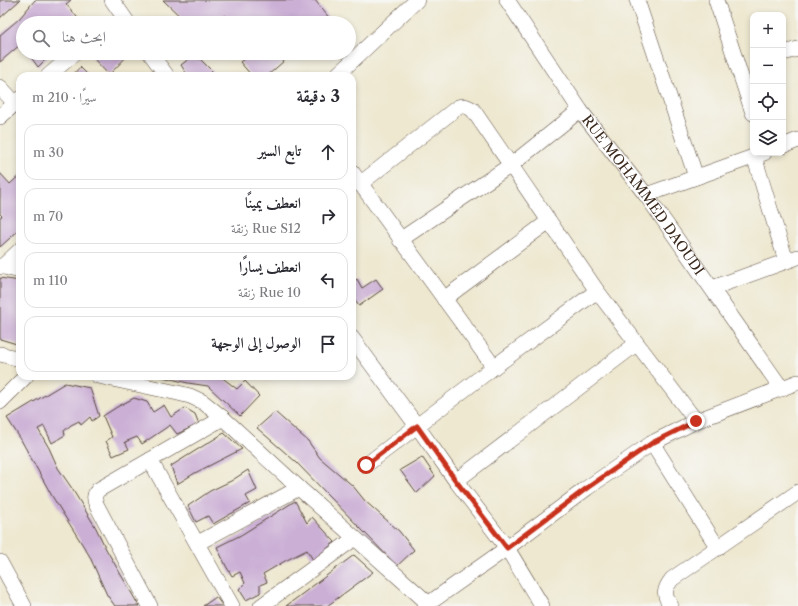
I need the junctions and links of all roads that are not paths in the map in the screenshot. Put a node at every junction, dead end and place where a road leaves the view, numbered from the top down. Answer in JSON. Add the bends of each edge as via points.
{"nodes":[{"id":1,"x":112,"y":0,"type":"edge"},
{"id":2,"x":417,"y":0,"type":"edge"},
{"id":3,"x":507,"y":0,"type":"edge"},
{"id":4,"x":637,"y":0,"type":"edge"},
{"id":5,"x":716,"y":0,"type":"edge"},
{"id":6,"x":118,"y":16,"type":"edge"},
{"id":7,"x":798,"y":48,"type":"edge"},
{"id":8,"x":786,"y":52,"type":"edge"},
{"id":9,"x":356,"y":57,"type":"edge"},
{"id":10,"x":67,"y":60,"type":"edge"},
{"id":11,"x":155,"y":60,"type":"edge"},
{"id":12,"x":353,"y":60,"type":"edge"},
{"id":13,"x":746,"y":66,"type":"edge"},
{"id":14,"x":53,"y":72,"type":"edge"},
{"id":15,"x":163,"y":72,"type":"edge"},
{"id":16,"x":340,"y":72,"type":"edge"},
{"id":17,"x":0,"y":87,"type":"edge"},
{"id":18,"x":750,"y":93,"type":"edge"},
{"id":19,"x":16,"y":100,"type":"edge"},
{"id":20,"x":16,"y":102,"type":"edge"},
{"id":21,"x":580,"y":110,"type":"junction"},
{"id":22,"x":0,"y":117,"type":"edge"},
{"id":23,"x":798,"y":140,"type":"edge"},
{"id":24,"x":786,"y":145,"type":"edge"},
{"id":25,"x":756,"y":156,"type":"edge"},
{"id":26,"x":759,"y":156,"type":"edge"},
{"id":27,"x":511,"y":165,"type":"junction"},
{"id":28,"x":696,"y":177,"type":"junction"},
{"id":29,"x":356,"y":178,"type":"edge"},
{"id":30,"x":646,"y":196,"type":"junction"},
{"id":31,"x":549,"y":221,"type":"junction"},
{"id":32,"x":400,"y":240,"type":"junction"},
{"id":33,"x":16,"y":254,"type":"edge"},
{"id":34,"x":792,"y":259,"type":"edge"},
{"id":35,"x":1,"y":267,"type":"edge"},
{"id":36,"x":16,"y":270,"type":"edge"},
{"id":37,"x":712,"y":288,"type":"junction"},
{"id":38,"x":596,"y":292,"type":"junction"},
{"id":39,"x":444,"y":299,"type":"junction"},
{"id":40,"x":636,"y":344,"type":"junction"},
{"id":41,"x":356,"y":346,"type":"edge"},
{"id":42,"x":0,"y":354,"type":"edge"},
{"id":43,"x":16,"y":358,"type":"edge"},
{"id":44,"x":494,"y":367,"type":"junction"},
{"id":45,"x":22,"y":380,"type":"edge"},
{"id":46,"x":116,"y":380,"type":"edge"},
{"id":47,"x":798,"y":382,"type":"edge"},
{"id":48,"x":782,"y":389,"type":"junction"},
{"id":49,"x":0,"y":402,"type":"edge"},
{"id":50,"x":223,"y":418,"type":"junction"},
{"id":51,"x":696,"y":421,"type":"junction"},
{"id":52,"x":417,"y":426,"type":"junction"},
{"id":53,"x":652,"y":443,"type":"junction"},
{"id":54,"x":150,"y":460,"type":"junction"},
{"id":55,"x":366,"y":465,"type":"dead end"},
{"id":56,"x":456,"y":481,"type":"junction"},
{"id":57,"x":299,"y":488,"type":"junction"},
{"id":58,"x":798,"y":492,"type":"edge"},
{"id":59,"x":354,"y":538,"type":"junction"},
{"id":60,"x":198,"y":544,"type":"junction"},
{"id":61,"x":507,"y":548,"type":"junction"},
{"id":62,"x":718,"y":548,"type":"junction"},
{"id":63,"x":0,"y":562,"type":"edge"},
{"id":64,"x":427,"y":605,"type":"edge"},
{"id":65,"x":24,"y":606,"type":"edge"},
{"id":66,"x":150,"y":606,"type":"edge"},
{"id":67,"x":232,"y":606,"type":"edge"},
{"id":68,"x":261,"y":606,"type":"edge"},
{"id":69,"x":542,"y":606,"type":"edge"},
{"id":70,"x":671,"y":606,"type":"edge"}],
"edges":[{"from":1,"to":6,"type":"street"},
{"from":2,"to":9,"type":"street"},
{"from":3,"to":21,"type":"street","name":"RUE MOHAMMED DAOUDI"},
{"from":4,"to":28,"type":"street"},
{"from":5,"to":13,"type":"street"},
{"from":7,"to":8,"type":"street"},
{"from":10,"to":14,"type":"street"},
{"from":11,"to":15,"type":"street"},
{"from":12,"to":16,"type":"street"},
{"from":13,"to":18,"type":"street"},
{"from":17,"to":19,"type":"street"},
{"from":20,"to":22,"type":"street"},
{"from":21,"to":27,"type":"street"},
{"from":21,"to":30,"type":"street","name":"RUE MOHAMMED DAOUDI"},
{"from":23,"to":24,"type":"street"},
{"from":25,"to":28,"type":"street"},
{"from":26,"to":34,"type":"street"},
{"from":27,"to":29,"type":"street","via":[[473,110],[463,106]]},
{"from":27,"to":31,"type":"street"},
{"from":27,"to":32,"type":"street"},
{"from":28,"to":30,"type":"street"},
{"from":29,"to":32,"type":"street"},
{"from":30,"to":37,"type":"street","name":"RUE MOHAMMED DAOUDI"},
{"from":31,"to":38,"type":"street"},
{"from":31,"to":39,"type":"street"},
{"from":32,"to":39,"type":"street"},
{"from":33,"to":35,"type":"street"},
{"from":34,"to":37,"type":"street"},
{"from":35,"to":36,"type":"street"},
{"from":37,"to":48,"type":"street","name":"RUE MOHAMMED DAOUDI"},
{"from":38,"to":40,"type":"street"},
{"from":38,"to":44,"type":"street"},
{"from":39,"to":44,"type":"street"},
{"from":40,"to":51,"type":"street"},
{"from":40,"to":56,"type":"street"},
{"from":41,"to":52,"type":"street"},
{"from":42,"to":43,"type":"street"},
{"from":44,"to":52,"type":"street"},
{"from":45,"to":49,"type":"street"},
{"from":46,"to":50,"type":"street","via":[[190,396],[204,402]]},
{"from":47,"to":48,"type":"street"},
{"from":48,"to":51,"type":"street"},
{"from":50,"to":54,"type":"street"},
{"from":50,"to":57,"type":"street"},
{"from":51,"to":53,"type":"street"},
{"from":52,"to":55,"type":"street"},
{"from":52,"to":56,"type":"street"},
{"from":53,"to":61,"type":"street"},
{"from":53,"to":62,"type":"street"},
{"from":54,"to":60,"type":"street"},
{"from":54,"to":66,"type":"street","via":[[98,490],[94,497]]},
{"from":56,"to":61,"type":"street"},
{"from":57,"to":59,"type":"street"},
{"from":57,"to":60,"type":"street"},
{"from":58,"to":62,"type":"street"},
{"from":59,"to":64,"type":"street"},
{"from":59,"to":68,"type":"street"},
{"from":60,"to":67,"type":"street"},
{"from":61,"to":64,"type":"street"},
{"from":61,"to":69,"type":"street"},
{"from":62,"to":70,"type":"street","via":[[666,587],[665,594]]},
{"from":63,"to":65,"type":"street"}]}
